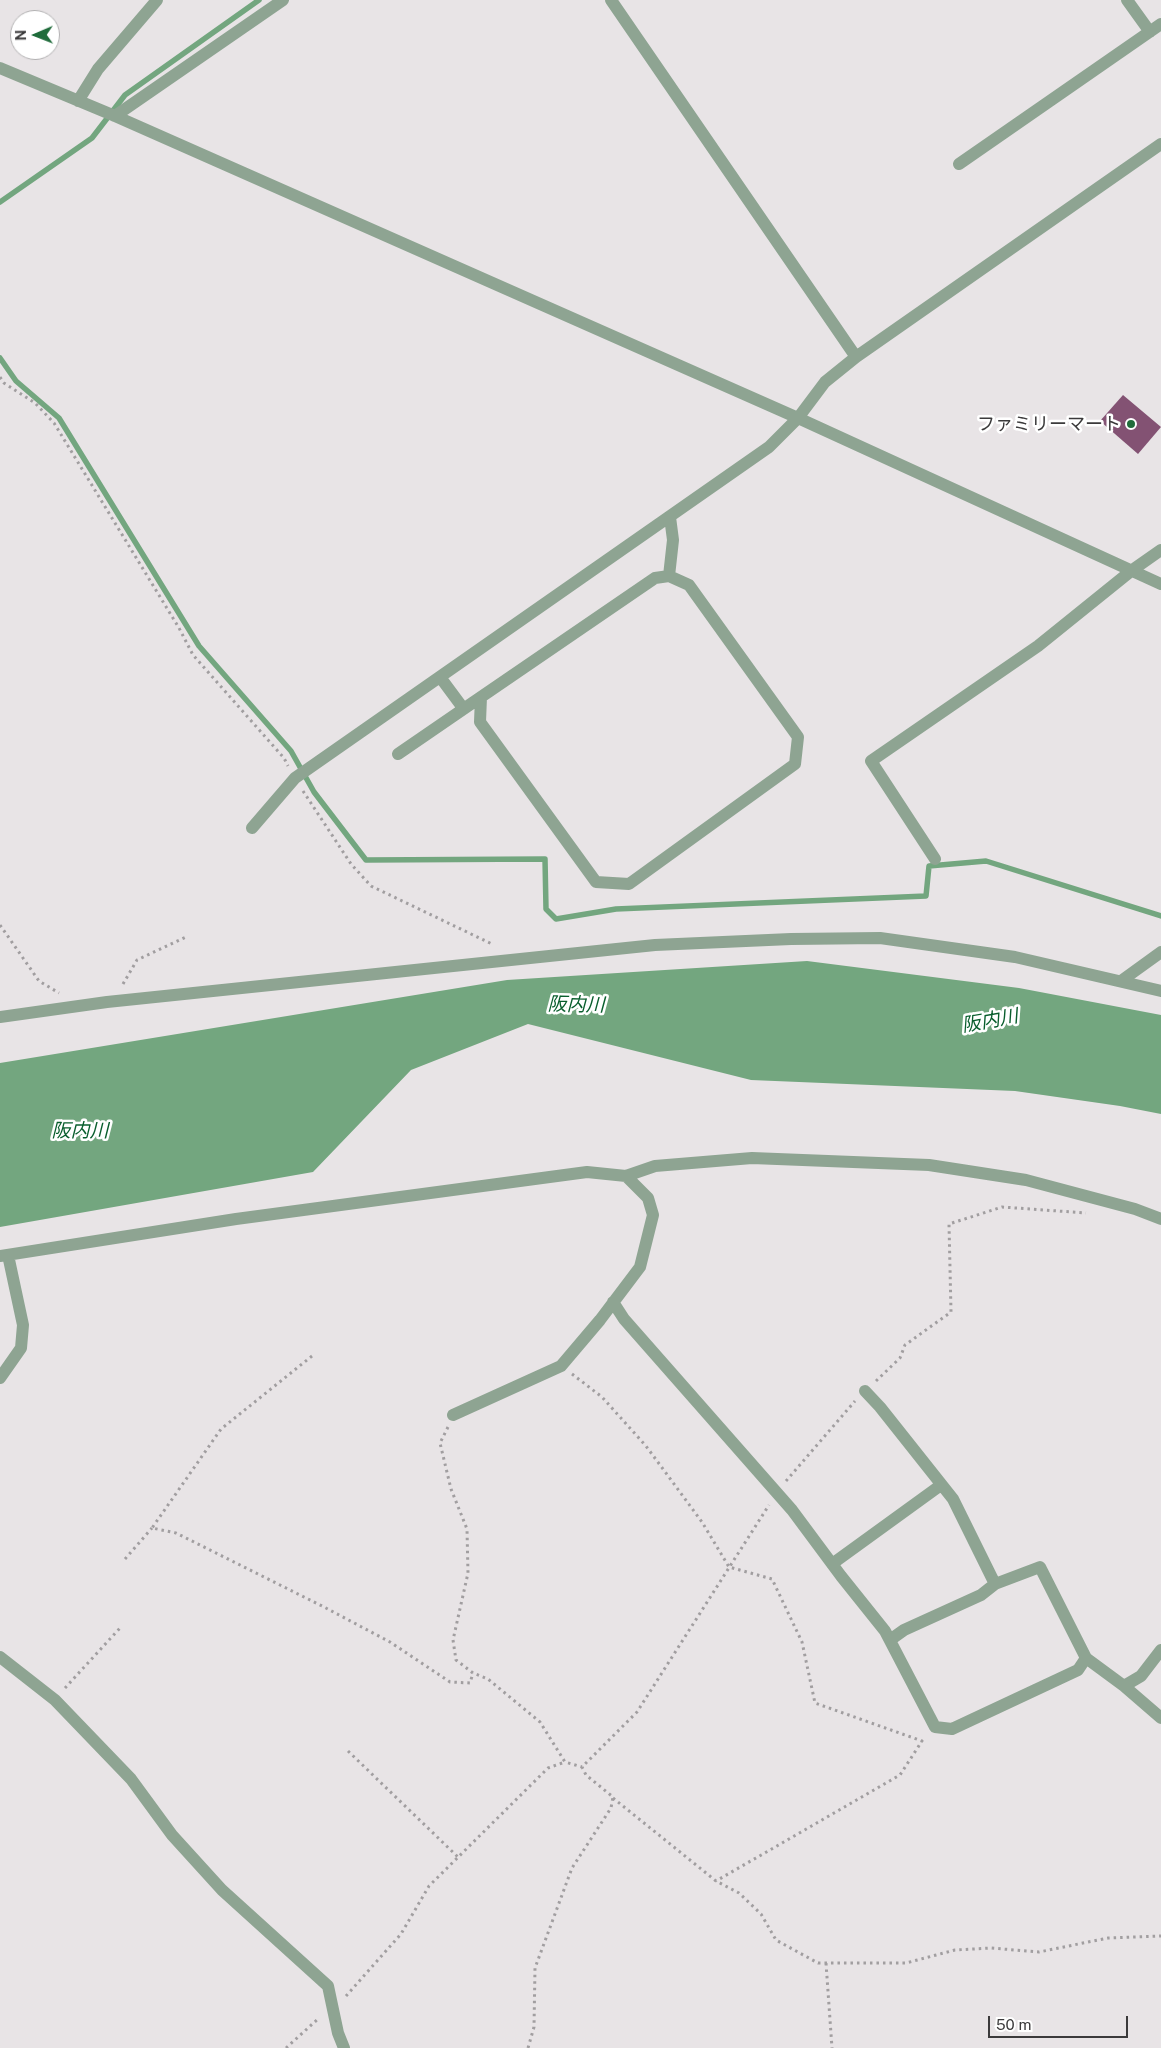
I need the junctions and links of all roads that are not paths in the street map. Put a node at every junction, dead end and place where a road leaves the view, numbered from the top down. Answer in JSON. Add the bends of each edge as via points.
{"nodes":[{"id":1,"x":157,"y":0,"type":"edge"},
{"id":2,"x":283,"y":0,"type":"edge"},
{"id":3,"x":611,"y":0,"type":"edge"},
{"id":4,"x":1128,"y":0,"type":"edge"},
{"id":5,"x":1161,"y":24,"type":"edge"},
{"id":6,"x":1150,"y":32,"type":"junction"},
{"id":7,"x":0,"y":68,"type":"edge"},
{"id":8,"x":78,"y":100,"type":"junction"},
{"id":9,"x":115,"y":116,"type":"junction"},
{"id":10,"x":1161,"y":144,"type":"edge"},
{"id":11,"x":959,"y":164,"type":"dead end"},
{"id":12,"x":856,"y":357,"type":"junction"},
{"id":13,"x":798,"y":418,"type":"junction"},
{"id":14,"x":670,"y":517,"type":"junction"},
{"id":15,"x":1161,"y":550,"type":"edge"},
{"id":16,"x":1131,"y":571,"type":"junction"},
{"id":17,"x":669,"y":576,"type":"junction"},
{"id":18,"x":1161,"y":584,"type":"edge"},
{"id":19,"x":440,"y":678,"type":"junction"},
{"id":20,"x":481,"y":697,"type":"junction"},
{"id":21,"x":463,"y":708,"type":"junction"},
{"id":22,"x":398,"y":754,"type":"dead end"},
{"id":23,"x":252,"y":828,"type":"dead end"},
{"id":24,"x":935,"y":860,"type":"dead end"},
{"id":25,"x":1161,"y":952,"type":"edge"},
{"id":26,"x":1121,"y":981,"type":"junction"},
{"id":27,"x":1161,"y":991,"type":"edge"},
{"id":28,"x":0,"y":1017,"type":"edge"},
{"id":29,"x":626,"y":1176,"type":"junction"},
{"id":30,"x":1161,"y":1219,"type":"edge"},
{"id":31,"x":4,"y":1256,"type":"edge"},
{"id":32,"x":613,"y":1302,"type":"junction"},
{"id":33,"x":0,"y":1378,"type":"edge"},
{"id":34,"x":865,"y":1391,"type":"road end"},
{"id":35,"x":453,"y":1415,"type":"road end"},
{"id":36,"x":942,"y":1484,"type":"junction"},
{"id":37,"x":832,"y":1564,"type":"junction"},
{"id":38,"x":995,"y":1584,"type":"junction"},
{"id":39,"x":890,"y":1640,"type":"junction"},
{"id":40,"x":1161,"y":1650,"type":"edge"},
{"id":41,"x":0,"y":1657,"type":"edge"},
{"id":42,"x":1086,"y":1658,"type":"junction"},
{"id":43,"x":1124,"y":1686,"type":"junction"},
{"id":44,"x":1161,"y":1718,"type":"edge"},
{"id":45,"x":344,"y":2048,"type":"edge"}],
"edges":[{"from":1,"to":8,"type":"street","via":[[98,69]]},
{"from":2,"to":9,"type":"street"},
{"from":3,"to":12,"type":"street"},
{"from":4,"to":6,"type":"street"},
{"from":5,"to":6,"type":"street"},
{"from":6,"to":11,"type":"street"},
{"from":7,"to":8,"type":"street"},
{"from":8,"to":9,"type":"street"},
{"from":9,"to":13,"type":"street"},
{"from":10,"to":12,"type":"street"},
{"from":12,"to":13,"type":"street","via":[[825,382]]},
{"from":13,"to":14,"type":"street","via":[[770,447]]},
{"from":13,"to":16,"type":"street"},
{"from":14,"to":17,"type":"street","via":[[673,540]]},
{"from":14,"to":19,"type":"street"},
{"from":15,"to":16,"type":"street"},
{"from":16,"to":18,"type":"street"},
{"from":16,"to":24,"type":"street","via":[[1038,646],[871,761]]},
{"from":17,"to":20,"type":"street","via":[[655,578]]},
{"from":17,"to":20,"type":"street","via":[[689,585],[798,737],[795,764],[629,884],[596,882],[480,722]]},
{"from":19,"to":21,"type":"street"},
{"from":19,"to":23,"type":"street","via":[[295,778]]},
{"from":20,"to":21,"type":"street"},
{"from":21,"to":22,"type":"street"},
{"from":25,"to":26,"type":"street"},
{"from":26,"to":27,"type":"street"},
{"from":26,"to":28,"type":"street","via":[[1015,957],[880,938],[791,939],[655,945],[108,1002]]},
{"from":29,"to":30,"type":"street","via":[[655,1166],[752,1158],[929,1165],[1026,1180]]},
{"from":29,"to":31,"type":"street","via":[[587,1172],[236,1219]]},
{"from":29,"to":32,"type":"street","via":[[648,1198],[653,1215],[640,1268]]},
{"from":31,"to":33,"type":"street","via":[[23,1325],[21,1348]]},
{"from":32,"to":35,"type":"street","via":[[561,1366]]},
{"from":32,"to":37,"type":"street","via":[[624,1319],[778,1493]]},
{"from":34,"to":36,"type":"street"},
{"from":36,"to":37,"type":"street"},
{"from":36,"to":38,"type":"street","via":[[953,1499]]},
{"from":37,"to":39,"type":"street"},
{"from":38,"to":39,"type":"street","via":[[981,1595],[904,1630]]},
{"from":38,"to":42,"type":"street","via":[[1040,1566]]},
{"from":39,"to":42,"type":"street","via":[[935,1727],[952,1729],[1078,1670]]},
{"from":40,"to":43,"type":"street","via":[[1141,1676]]},
{"from":41,"to":45,"type":"street","via":[[54,1700],[131,1779],[172,1835],[222,1890],[328,1986]]},
{"from":42,"to":43,"type":"street"},
{"from":43,"to":44,"type":"street"}]}
